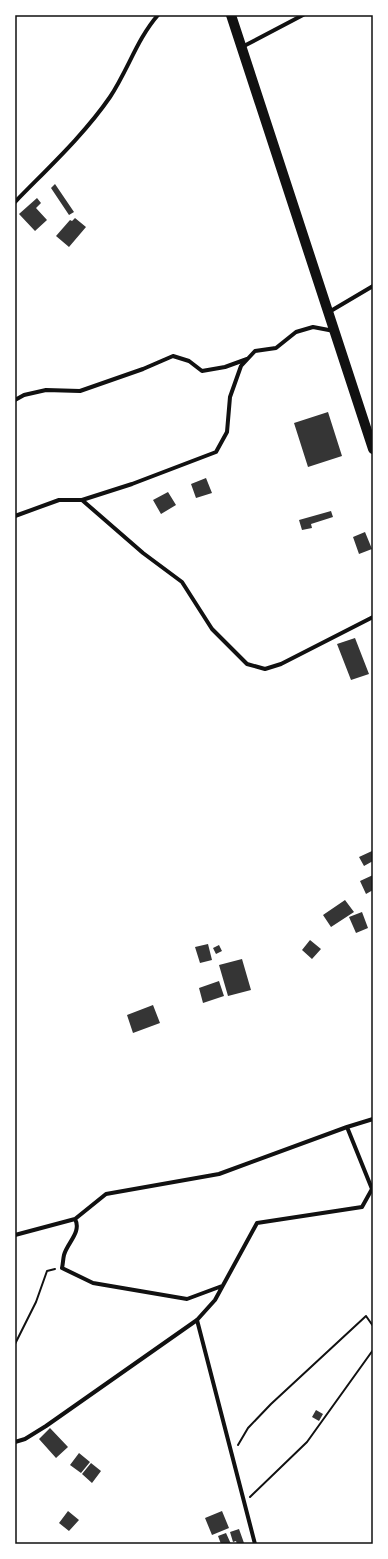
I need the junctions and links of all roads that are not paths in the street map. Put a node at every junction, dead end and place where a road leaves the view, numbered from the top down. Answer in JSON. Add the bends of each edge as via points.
{"nodes":[{"id":1,"x":158,"y":15,"type":"edge"},
{"id":2,"x":231,"y":15,"type":"edge"},
{"id":3,"x":303,"y":15,"type":"edge"},
{"id":4,"x":242,"y":47,"type":"junction"},
{"id":5,"x":15,"y":202,"type":"edge"},
{"id":6,"x":373,"y":286,"type":"edge"},
{"id":7,"x":328,"y":312,"type":"junction"},
{"id":8,"x":335,"y":331,"type":"junction"},
{"id":9,"x":247,"y":359,"type":"junction"},
{"id":10,"x":15,"y":400,"type":"edge"},
{"id":11,"x":373,"y":448,"type":"edge"},
{"id":12,"x":82,"y":500,"type":"junction"},
{"id":13,"x":15,"y":516,"type":"edge"},
{"id":14,"x":373,"y":617,"type":"edge"},
{"id":15,"x":373,"y":1119,"type":"edge"},
{"id":16,"x":347,"y":1127,"type":"junction"},
{"id":17,"x":75,"y":1220,"type":"junction"},
{"id":18,"x":15,"y":1235,"type":"edge"},
{"id":19,"x":223,"y":1286,"type":"junction"},
{"id":20,"x":197,"y":1320,"type":"junction"},
{"id":21,"x":15,"y":1442,"type":"edge"},
{"id":22,"x":255,"y":1544,"type":"edge"}],
"edges":[{"from":1,"to":5,"type":"street","via":[[147,28],[110,97],[72,143]]},
{"from":2,"to":4,"type":"main road"},
{"from":3,"to":4,"type":"street"},
{"from":4,"to":7,"type":"main road"},
{"from":6,"to":7,"type":"street"},
{"from":7,"to":8,"type":"main road"},
{"from":8,"to":9,"type":"street","via":[[313,327],[296,332],[276,348],[255,351]]},
{"from":8,"to":11,"type":"main road"},
{"from":9,"to":10,"type":"street","via":[[202,371],[189,361],[173,356],[80,391],[46,390]]},
{"from":9,"to":12,"type":"street","via":[[241,366],[230,397],[227,432],[216,452]]},
{"from":12,"to":13,"type":"street","via":[[59,500]]},
{"from":12,"to":14,"type":"street","via":[[143,553],[182,582],[212,629],[247,664],[265,669],[280,664]]},
{"from":15,"to":16,"type":"street"},
{"from":16,"to":17,"type":"street","via":[[219,1174],[106,1194]]},
{"from":16,"to":19,"type":"street","via":[[372,1189],[362,1207],[257,1223]]},
{"from":17,"to":18,"type":"street"},
{"from":17,"to":19,"type":"street","via":[[76,1231],[64,1254],[62,1268],[93,1283],[187,1299]]},
{"from":19,"to":20,"type":"street","via":[[215,1300]]},
{"from":20,"to":21,"type":"street","via":[[46,1426]]},
{"from":20,"to":22,"type":"street"}]}
